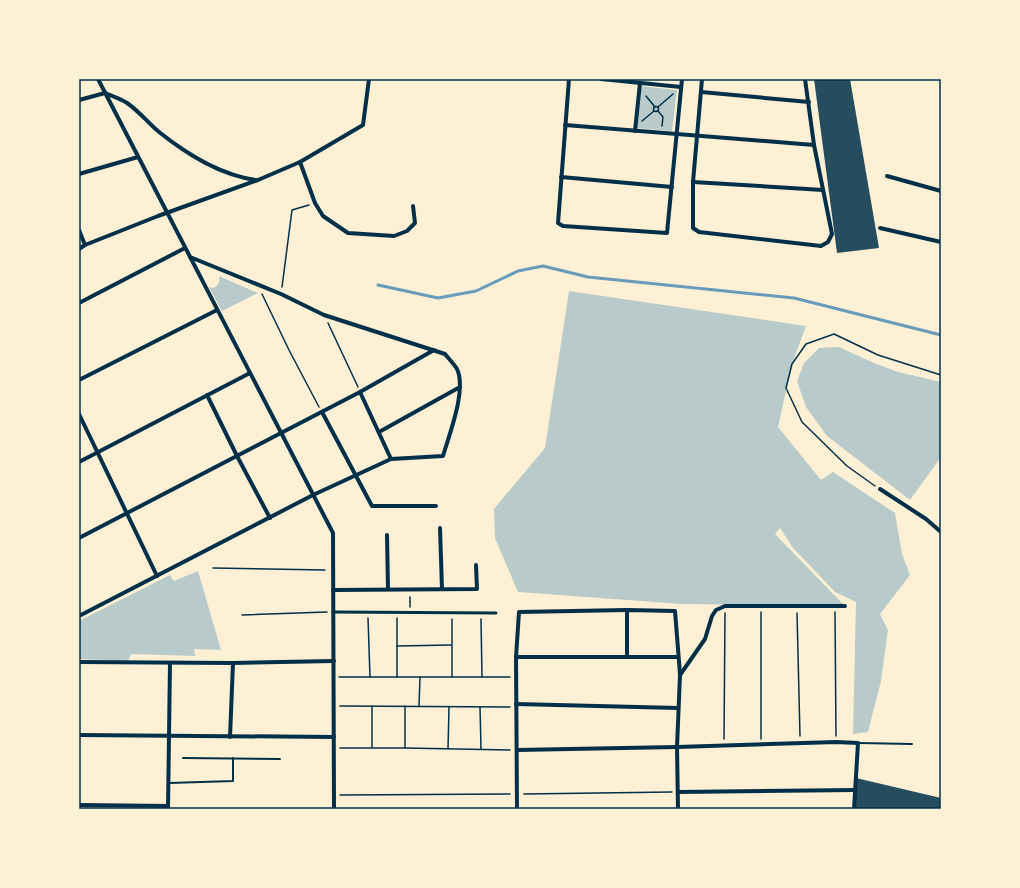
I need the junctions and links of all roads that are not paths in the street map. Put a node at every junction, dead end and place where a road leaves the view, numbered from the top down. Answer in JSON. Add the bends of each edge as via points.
{"nodes":[{"id":1,"x":98,"y":79,"type":"edge"},
{"id":2,"x":369,"y":79,"type":"edge"},
{"id":3,"x":569,"y":79,"type":"edge"},
{"id":4,"x":601,"y":79,"type":"edge"},
{"id":5,"x":682,"y":79,"type":"edge"},
{"id":6,"x":702,"y":79,"type":"edge"},
{"id":7,"x":805,"y":79,"type":"edge"},
{"id":8,"x":640,"y":83,"type":"junction"},
{"id":9,"x":681,"y":87,"type":"junction"},
{"id":10,"x":701,"y":92,"type":"junction"},
{"id":11,"x":105,"y":93,"type":"junction"},
{"id":12,"x":79,"y":100,"type":"edge"},
{"id":13,"x":809,"y":102,"type":"junction"},
{"id":14,"x":565,"y":125,"type":"junction"},
{"id":15,"x":635,"y":130,"type":"junction"},
{"id":16,"x":676,"y":134,"type":"junction"},
{"id":17,"x":698,"y":136,"type":"junction"},
{"id":18,"x":814,"y":145,"type":"junction"},
{"id":19,"x":138,"y":157,"type":"junction"},
{"id":20,"x":300,"y":162,"type":"junction"},
{"id":21,"x":79,"y":174,"type":"edge"},
{"id":22,"x":887,"y":176,"type":"dead end"},
{"id":23,"x":561,"y":177,"type":"junction"},
{"id":24,"x":258,"y":180,"type":"junction"},
{"id":25,"x":693,"y":182,"type":"junction"},
{"id":26,"x":672,"y":187,"type":"junction"},
{"id":27,"x":823,"y":190,"type":"junction"},
{"id":28,"x":941,"y":191,"type":"edge"},
{"id":29,"x":413,"y":206,"type":"dead end"},
{"id":30,"x":167,"y":213,"type":"junction"},
{"id":31,"x":880,"y":228,"type":"dead end"},
{"id":32,"x":79,"y":230,"type":"edge"},
{"id":33,"x":941,"y":242,"type":"edge"},
{"id":34,"x":85,"y":245,"type":"junction"},
{"id":35,"x":185,"y":248,"type":"junction"},
{"id":36,"x":79,"y":249,"type":"edge"},
{"id":37,"x":190,"y":257,"type":"junction"},
{"id":38,"x":79,"y":303,"type":"edge"},
{"id":39,"x":217,"y":310,"type":"junction"},
{"id":40,"x":434,"y":350,"type":"junction"},
{"id":41,"x":250,"y":373,"type":"junction"},
{"id":42,"x":79,"y":380,"type":"edge"},
{"id":43,"x":460,"y":387,"type":"junction"},
{"id":44,"x":360,"y":392,"type":"junction"},
{"id":45,"x":207,"y":395,"type":"junction"},
{"id":46,"x":322,"y":412,"type":"junction"},
{"id":47,"x":79,"y":414,"type":"edge"},
{"id":48,"x":379,"y":432,"type":"junction"},
{"id":49,"x":282,"y":433,"type":"junction"},
{"id":50,"x":98,"y":452,"type":"junction"},
{"id":51,"x":237,"y":456,"type":"junction"},
{"id":52,"x":391,"y":459,"type":"junction"},
{"id":53,"x":79,"y":462,"type":"edge"},
{"id":54,"x":356,"y":475,"type":"junction"},
{"id":55,"x":880,"y":489,"type":"road end"},
{"id":56,"x":313,"y":495,"type":"junction"},
{"id":57,"x":436,"y":506,"type":"dead end"},
{"id":58,"x":127,"y":513,"type":"junction"},
{"id":59,"x":270,"y":518,"type":"junction"},
{"id":60,"x":440,"y":528,"type":"dead end"},
{"id":61,"x":941,"y":532,"type":"edge"},
{"id":62,"x":387,"y":535,"type":"dead end"},
{"id":63,"x":79,"y":538,"type":"edge"},
{"id":64,"x":476,"y":565,"type":"dead end"},
{"id":65,"x":157,"y":576,"type":"junction"},
{"id":66,"x":333,"y":590,"type":"junction"},
{"id":67,"x":388,"y":590,"type":"junction"},
{"id":68,"x":442,"y":590,"type":"junction"},
{"id":69,"x":845,"y":606,"type":"dead end"},
{"id":70,"x":627,"y":610,"type":"junction"},
{"id":71,"x":333,"y":612,"type":"junction"},
{"id":72,"x":496,"y":613,"type":"dead end"},
{"id":73,"x":79,"y":616,"type":"edge"},
{"id":74,"x":516,"y":657,"type":"junction"},
{"id":75,"x":627,"y":657,"type":"junction"},
{"id":76,"x":678,"y":657,"type":"junction"},
{"id":77,"x":334,"y":661,"type":"junction"},
{"id":78,"x":79,"y":662,"type":"edge"},
{"id":79,"x":170,"y":663,"type":"junction"},
{"id":80,"x":233,"y":663,"type":"junction"},
{"id":81,"x":680,"y":675,"type":"junction"},
{"id":82,"x":516,"y":705,"type":"junction"},
{"id":83,"x":678,"y":708,"type":"junction"},
{"id":84,"x":79,"y":736,"type":"edge"},
{"id":85,"x":169,"y":737,"type":"junction"},
{"id":86,"x":230,"y":737,"type":"junction"},
{"id":87,"x":334,"y":737,"type":"junction"},
{"id":88,"x":858,"y":743,"type":"junction"},
{"id":89,"x":912,"y":744,"type":"dead end"},
{"id":90,"x":677,"y":747,"type":"junction"},
{"id":91,"x":517,"y":750,"type":"junction"},
{"id":92,"x":183,"y":758,"type":"dead end"},
{"id":93,"x":233,"y":758,"type":"junction"},
{"id":94,"x":280,"y":759,"type":"dead end"},
{"id":95,"x":169,"y":783,"type":"junction"},
{"id":96,"x":855,"y":790,"type":"junction"},
{"id":97,"x":678,"y":792,"type":"junction"},
{"id":98,"x":79,"y":805,"type":"edge"},
{"id":99,"x":168,"y":807,"type":"edge"},
{"id":100,"x":334,"y":809,"type":"edge"},
{"id":101,"x":517,"y":809,"type":"edge"},
{"id":102,"x":678,"y":809,"type":"edge"},
{"id":103,"x":854,"y":809,"type":"edge"}],
"edges":[{"from":1,"to":11,"type":"street"},
{"from":2,"to":20,"type":"street","via":[[363,125]]},
{"from":3,"to":14,"type":"street"},
{"from":4,"to":8,"type":"street"},
{"from":5,"to":9,"type":"street"},
{"from":6,"to":10,"type":"street"},
{"from":7,"to":13,"type":"street"},
{"from":8,"to":9,"type":"street"},
{"from":8,"to":15,"type":"street"},
{"from":9,"to":16,"type":"street"},
{"from":10,"to":13,"type":"street"},
{"from":10,"to":17,"type":"street"},
{"from":11,"to":12,"type":"street"},
{"from":11,"to":19,"type":"street"},
{"from":11,"to":24,"type":"street","via":[[127,103],[158,132],[194,157],[234,175]]},
{"from":13,"to":18,"type":"street"},
{"from":14,"to":15,"type":"street"},
{"from":14,"to":23,"type":"street"},
{"from":15,"to":16,"type":"street"},
{"from":16,"to":17,"type":"street"},
{"from":16,"to":26,"type":"street"},
{"from":17,"to":18,"type":"street"},
{"from":17,"to":25,"type":"street"},
{"from":18,"to":27,"type":"street"},
{"from":19,"to":21,"type":"street"},
{"from":19,"to":30,"type":"street"},
{"from":20,"to":24,"type":"street"},
{"from":20,"to":29,"type":"street","via":[[315,203],[323,216],[348,233],[394,236],[407,232],[415,223]]},
{"from":22,"to":28,"type":"street"},
{"from":23,"to":26,"type":"street"},
{"from":23,"to":26,"type":"street","via":[[558,223],[563,226],[667,233]]},
{"from":24,"to":30,"type":"street"},
{"from":25,"to":27,"type":"street"},
{"from":25,"to":27,"type":"street","via":[[693,228],[699,232],[821,246],[828,242],[832,234]]},
{"from":30,"to":34,"type":"street"},
{"from":30,"to":35,"type":"street"},
{"from":31,"to":33,"type":"street"},
{"from":32,"to":34,"type":"street"},
{"from":34,"to":36,"type":"street"},
{"from":35,"to":37,"type":"street"},
{"from":35,"to":38,"type":"street"},
{"from":37,"to":39,"type":"street"},
{"from":37,"to":40,"type":"street","via":[[281,294],[324,316]]},
{"from":39,"to":41,"type":"street"},
{"from":39,"to":42,"type":"street"},
{"from":40,"to":43,"type":"street","via":[[445,354],[457,369]]},
{"from":40,"to":44,"type":"street"},
{"from":41,"to":45,"type":"street"},
{"from":41,"to":49,"type":"street"},
{"from":43,"to":48,"type":"street"},
{"from":43,"to":52,"type":"street","via":[[456,413],[443,456]]},
{"from":44,"to":46,"type":"street"},
{"from":44,"to":48,"type":"street"},
{"from":45,"to":50,"type":"street"},
{"from":45,"to":51,"type":"street"},
{"from":46,"to":49,"type":"street"},
{"from":46,"to":54,"type":"street"},
{"from":47,"to":50,"type":"street"},
{"from":48,"to":52,"type":"street"},
{"from":49,"to":51,"type":"street"},
{"from":49,"to":56,"type":"street"},
{"from":50,"to":53,"type":"street"},
{"from":50,"to":58,"type":"street"},
{"from":51,"to":58,"type":"street"},
{"from":51,"to":59,"type":"street"},
{"from":52,"to":54,"type":"street"},
{"from":54,"to":56,"type":"street"},
{"from":54,"to":57,"type":"street","via":[[372,506]]},
{"from":55,"to":61,"type":"street"},
{"from":56,"to":59,"type":"street"},
{"from":56,"to":66,"type":"street","via":[[333,533]]},
{"from":58,"to":63,"type":"street"},
{"from":58,"to":65,"type":"street"},
{"from":59,"to":65,"type":"street"},
{"from":60,"to":68,"type":"street"},
{"from":62,"to":67,"type":"street"},
{"from":64,"to":68,"type":"street","via":[[477,589]]},
{"from":65,"to":73,"type":"street"},
{"from":66,"to":67,"type":"street"},
{"from":66,"to":71,"type":"street"},
{"from":67,"to":68,"type":"street"},
{"from":69,"to":81,"type":"street","via":[[725,606],[716,610],[712,616],[705,639]]},
{"from":70,"to":74,"type":"street","via":[[519,612]]},
{"from":70,"to":75,"type":"street"},
{"from":70,"to":76,"type":"street","via":[[675,611]]},
{"from":71,"to":72,"type":"street"},
{"from":71,"to":77,"type":"street"},
{"from":74,"to":75,"type":"street"},
{"from":74,"to":82,"type":"street"},
{"from":75,"to":76,"type":"street"},
{"from":76,"to":81,"type":"street"},
{"from":77,"to":80,"type":"street"},
{"from":77,"to":87,"type":"street"},
{"from":78,"to":79,"type":"street"},
{"from":79,"to":80,"type":"street"},
{"from":79,"to":85,"type":"street"},
{"from":80,"to":86,"type":"street"},
{"from":81,"to":83,"type":"street"},
{"from":82,"to":83,"type":"street"},
{"from":82,"to":91,"type":"street"},
{"from":83,"to":90,"type":"street"},
{"from":84,"to":85,"type":"street"},
{"from":85,"to":86,"type":"street"},
{"from":85,"to":95,"type":"street"},
{"from":86,"to":87,"type":"street"},
{"from":87,"to":100,"type":"street"},
{"from":88,"to":89,"type":"lane"},
{"from":88,"to":90,"type":"street"},
{"from":88,"to":96,"type":"street"},
{"from":90,"to":91,"type":"street"},
{"from":90,"to":97,"type":"street"},
{"from":91,"to":101,"type":"street"},
{"from":92,"to":93,"type":"lane"},
{"from":93,"to":94,"type":"lane"},
{"from":93,"to":95,"type":"lane","via":[[233,780]]},
{"from":95,"to":99,"type":"street"},
{"from":96,"to":97,"type":"street"},
{"from":96,"to":103,"type":"street"},
{"from":97,"to":102,"type":"street"},
{"from":98,"to":99,"type":"street"}]}
